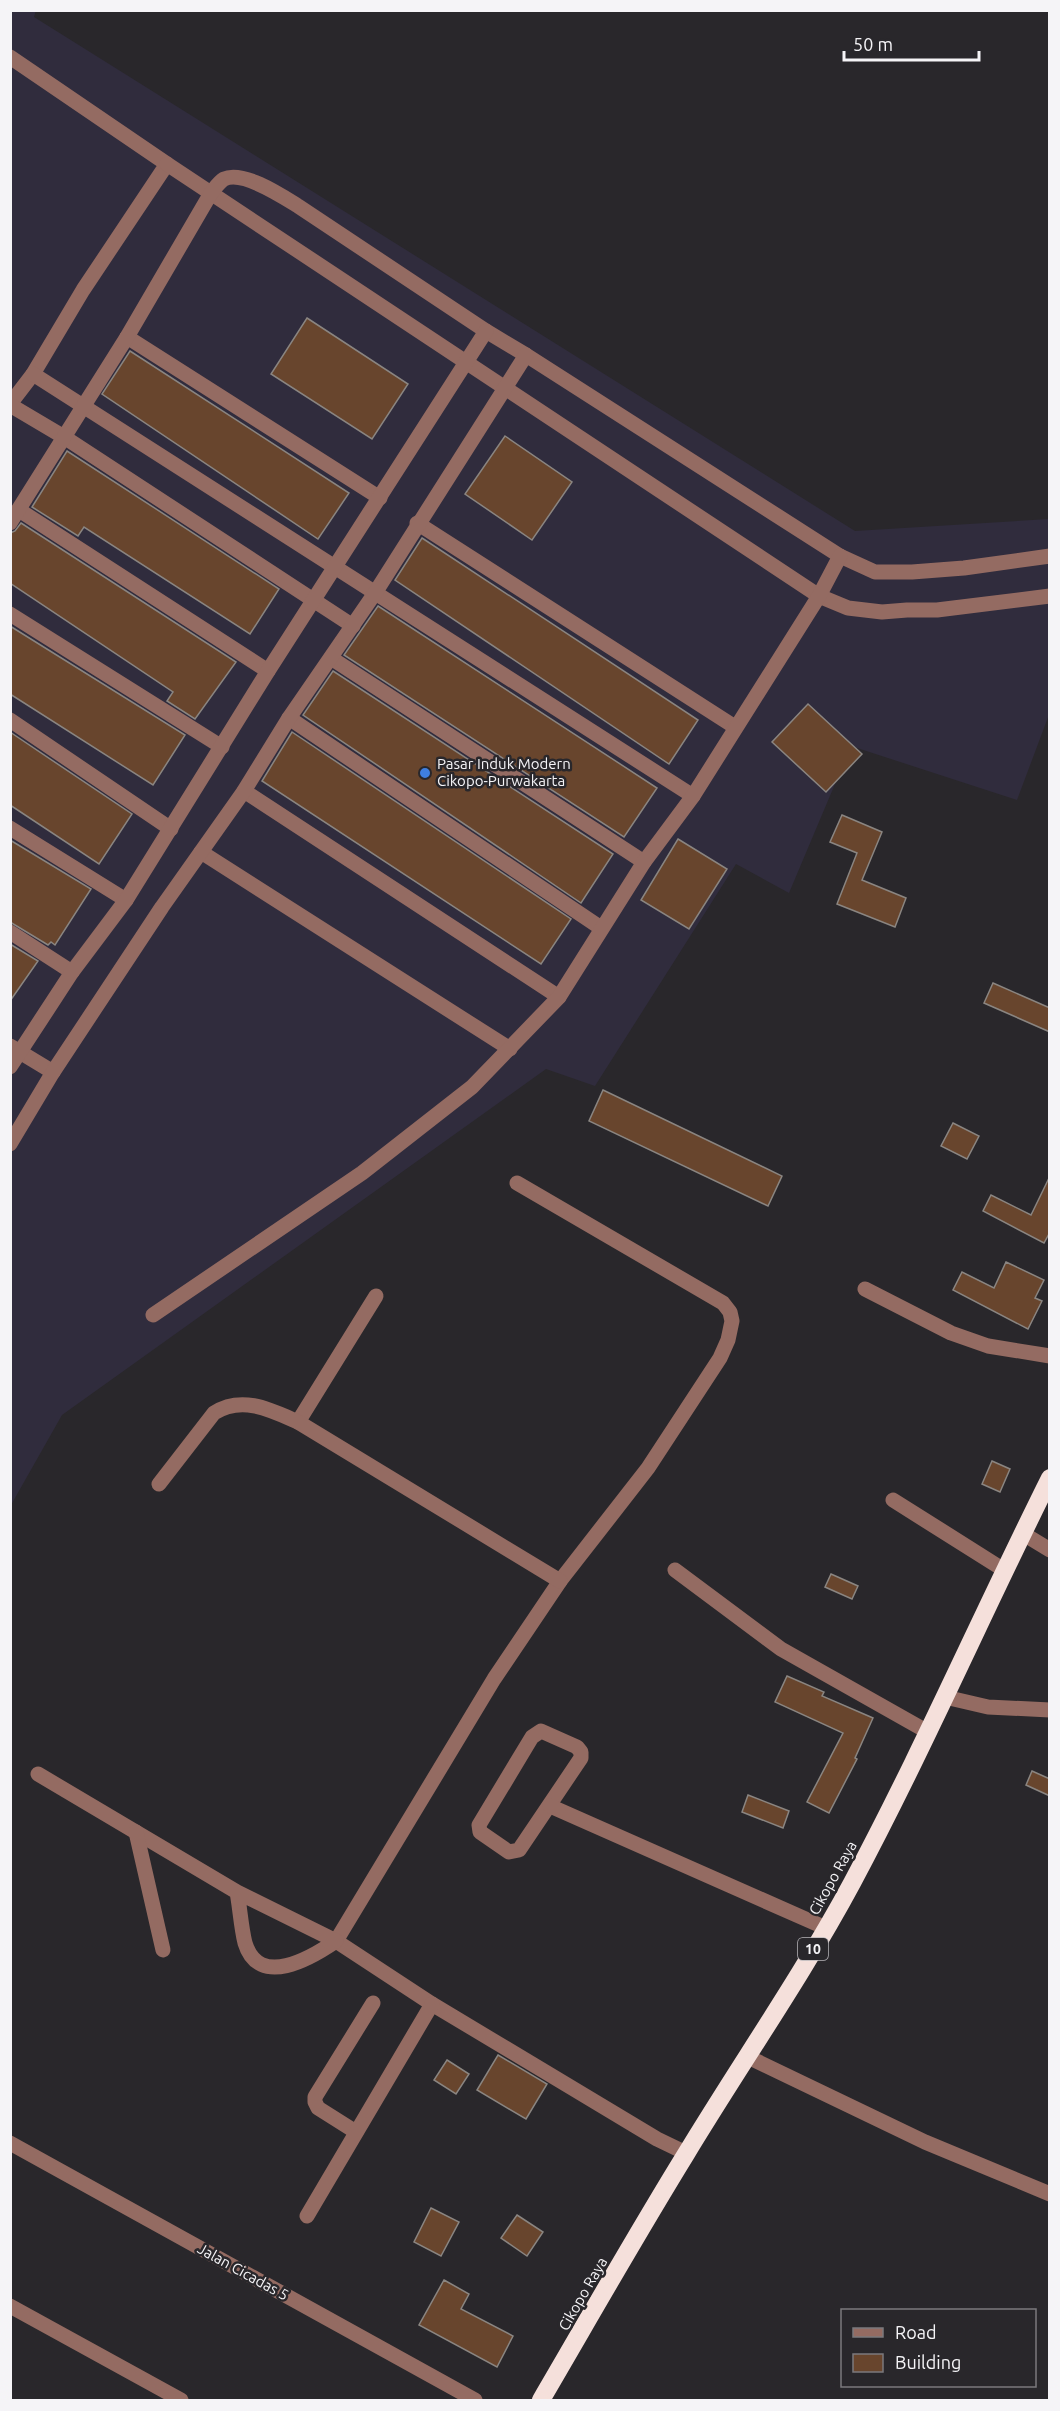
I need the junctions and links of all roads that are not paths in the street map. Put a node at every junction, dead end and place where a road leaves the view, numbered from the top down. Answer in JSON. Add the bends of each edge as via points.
{"nodes":[{"id":1,"x":10,"y":57,"type":"edge"},
{"id":2,"x":167,"y":164,"type":"junction"},
{"id":3,"x":211,"y":193,"type":"junction"},
{"id":4,"x":486,"y":331,"type":"junction"},
{"id":5,"x":127,"y":337,"type":"junction"},
{"id":6,"x":526,"y":355,"type":"junction"},
{"id":7,"x":467,"y":364,"type":"junction"},
{"id":8,"x":33,"y":374,"type":"junction"},
{"id":9,"x":507,"y":387,"type":"junction"},
{"id":10,"x":10,"y":405,"type":"edge"},
{"id":11,"x":84,"y":406,"type":"junction"},
{"id":12,"x":64,"y":437,"type":"junction"},
{"id":13,"x":380,"y":498,"type":"junction"},
{"id":14,"x":15,"y":516,"type":"edge"},
{"id":15,"x":417,"y":523,"type":"junction"},
{"id":16,"x":840,"y":556,"type":"junction"},
{"id":17,"x":1050,"y":556,"type":"edge"},
{"id":18,"x":336,"y":567,"type":"junction"},
{"id":19,"x":375,"y":593,"type":"junction"},
{"id":20,"x":819,"y":596,"type":"junction"},
{"id":21,"x":1050,"y":596,"type":"edge"},
{"id":22,"x":315,"y":601,"type":"junction"},
{"id":23,"x":10,"y":614,"type":"edge"},
{"id":24,"x":353,"y":626,"type":"junction"},
{"id":25,"x":331,"y":658,"type":"junction"},
{"id":26,"x":268,"y":671,"type":"junction"},
{"id":27,"x":289,"y":718,"type":"junction"},
{"id":28,"x":10,"y":720,"type":"edge"},
{"id":29,"x":735,"y":727,"type":"junction"},
{"id":30,"x":222,"y":747,"type":"junction"},
{"id":31,"x":244,"y":791,"type":"junction"},
{"id":32,"x":693,"y":796,"type":"junction"},
{"id":33,"x":10,"y":828,"type":"edge"},
{"id":34,"x":171,"y":829,"type":"junction"},
{"id":35,"x":201,"y":852,"type":"junction"},
{"id":36,"x":644,"y":862,"type":"junction"},
{"id":37,"x":126,"y":900,"type":"junction"},
{"id":38,"x":602,"y":928,"type":"junction"},
{"id":39,"x":10,"y":932,"type":"edge"},
{"id":40,"x":72,"y":972,"type":"junction"},
{"id":41,"x":559,"y":997,"type":"junction"},
{"id":42,"x":15,"y":1049,"type":"edge"},
{"id":43,"x":510,"y":1049,"type":"junction"},
{"id":44,"x":10,"y":1067,"type":"edge"},
{"id":45,"x":53,"y":1072,"type":"junction"},
{"id":46,"x":10,"y":1144,"type":"edge"},
{"id":47,"x":517,"y":1183,"type":"dead end"},
{"id":48,"x":865,"y":1289,"type":"dead end"},
{"id":49,"x":376,"y":1296,"type":"dead end"},
{"id":50,"x":153,"y":1315,"type":"dead end"},
{"id":51,"x":1050,"y":1356,"type":"edge"},
{"id":52,"x":298,"y":1422,"type":"junction"},
{"id":53,"x":1050,"y":1478,"type":"edge"},
{"id":54,"x":159,"y":1485,"type":"dead end"},
{"id":55,"x":893,"y":1500,"type":"dead end"},
{"id":56,"x":1022,"y":1533,"type":"junction"},
{"id":57,"x":1050,"y":1550,"type":"edge"},
{"id":58,"x":675,"y":1570,"type":"dead end"},
{"id":59,"x":1004,"y":1570,"type":"junction"},
{"id":60,"x":560,"y":1581,"type":"junction"},
{"id":61,"x":945,"y":1697,"type":"junction"},
{"id":62,"x":1050,"y":1710,"type":"edge"},
{"id":63,"x":928,"y":1732,"type":"junction"},
{"id":64,"x":38,"y":1774,"type":"dead end"},
{"id":65,"x":550,"y":1806,"type":"junction"},
{"id":66,"x":136,"y":1832,"type":"junction"},
{"id":67,"x":237,"y":1892,"type":"junction"},
{"id":68,"x":826,"y":1928,"type":"junction"},
{"id":69,"x":336,"y":1941,"type":"junction"},
{"id":70,"x":163,"y":1950,"type":"dead end"},
{"id":71,"x":373,"y":2003,"type":"dead end"},
{"id":72,"x":432,"y":2004,"type":"junction"},
{"id":73,"x":748,"y":2057,"type":"junction"},
{"id":74,"x":356,"y":2132,"type":"junction"},
{"id":75,"x":10,"y":2143,"type":"edge"},
{"id":76,"x":686,"y":2153,"type":"junction"},
{"id":77,"x":1050,"y":2194,"type":"edge"},
{"id":78,"x":307,"y":2216,"type":"dead end"},
{"id":79,"x":10,"y":2306,"type":"edge"},
{"id":80,"x":181,"y":2400,"type":"edge"},
{"id":81,"x":476,"y":2400,"type":"edge"},
{"id":82,"x":541,"y":2400,"type":"edge"}],
"edges":[{"from":1,"to":2,"type":"street"},
{"from":2,"to":3,"type":"street"},
{"from":2,"to":8,"type":"street","via":[[83,290]]},
{"from":3,"to":4,"type":"street","via":[[222,180],[235,177],[272,190]]},
{"from":3,"to":5,"type":"street"},
{"from":3,"to":7,"type":"street"},
{"from":4,"to":6,"type":"street"},
{"from":4,"to":7,"type":"street"},
{"from":5,"to":11,"type":"street"},
{"from":5,"to":13,"type":"street"},
{"from":6,"to":9,"type":"street"},
{"from":6,"to":16,"type":"street"},
{"from":7,"to":9,"type":"street"},
{"from":7,"to":13,"type":"street"},
{"from":8,"to":10,"type":"street"},
{"from":8,"to":11,"type":"street"},
{"from":9,"to":15,"type":"street"},
{"from":9,"to":20,"type":"street"},
{"from":10,"to":12,"type":"street"},
{"from":11,"to":12,"type":"street"},
{"from":11,"to":18,"type":"street"},
{"from":12,"to":14,"type":"street"},
{"from":12,"to":22,"type":"street"},
{"from":13,"to":18,"type":"street"},
{"from":14,"to":26,"type":"street"},
{"from":15,"to":19,"type":"street"},
{"from":15,"to":29,"type":"street"},
{"from":16,"to":17,"type":"street","via":[[875,572],[964,568]]},
{"from":16,"to":20,"type":"street"},
{"from":18,"to":19,"type":"street"},
{"from":18,"to":22,"type":"street"},
{"from":19,"to":24,"type":"street"},
{"from":19,"to":32,"type":"street"},
{"from":20,"to":21,"type":"street","via":[[848,608],[882,612],[937,610]]},
{"from":20,"to":29,"type":"street"},
{"from":22,"to":24,"type":"street"},
{"from":22,"to":26,"type":"street"},
{"from":23,"to":30,"type":"street"},
{"from":24,"to":25,"type":"street"},
{"from":25,"to":27,"type":"street"},
{"from":25,"to":36,"type":"street"},
{"from":26,"to":30,"type":"street"},
{"from":27,"to":31,"type":"street"},
{"from":27,"to":38,"type":"street"},
{"from":28,"to":34,"type":"street"},
{"from":29,"to":32,"type":"street"},
{"from":30,"to":34,"type":"street"},
{"from":31,"to":35,"type":"street"},
{"from":31,"to":41,"type":"street"},
{"from":32,"to":36,"type":"street"},
{"from":33,"to":37,"type":"street"},
{"from":34,"to":37,"type":"street"},
{"from":35,"to":43,"type":"street"},
{"from":35,"to":45,"type":"street"},
{"from":36,"to":38,"type":"street"},
{"from":37,"to":40,"type":"street"},
{"from":38,"to":41,"type":"street"},
{"from":39,"to":40,"type":"street"},
{"from":40,"to":42,"type":"street"},
{"from":41,"to":43,"type":"street"},
{"from":42,"to":44,"type":"street"},
{"from":42,"to":45,"type":"street"},
{"from":43,"to":50,"type":"street","via":[[472,1087],[362,1173]]},
{"from":45,"to":46,"type":"street"},
{"from":47,"to":60,"type":"street","via":[[723,1303],[732,1321],[720,1358],[648,1468]]},
{"from":48,"to":51,"type":"street","via":[[951,1333],[988,1346]]},
{"from":49,"to":52,"type":"street"},
{"from":52,"to":54,"type":"street","via":[[253,1405],[225,1406],[214,1413]]},
{"from":52,"to":60,"type":"street"},
{"from":53,"to":56,"type":"highway","name":"Cikopo Raya","number":"10"},
{"from":55,"to":59,"type":"street"},
{"from":56,"to":57,"type":"street"},
{"from":56,"to":59,"type":"highway","name":"Cikopo Raya","number":"10"},
{"from":58,"to":63,"type":"street","via":[[781,1649]]},
{"from":59,"to":61,"type":"highway","name":"Cikopo Raya","number":"10"},
{"from":60,"to":69,"type":"street","via":[[494,1679]]},
{"from":61,"to":62,"type":"street","via":[[988,1707]]},
{"from":61,"to":63,"type":"highway","name":"Cikopo Raya","number":"10"},
{"from":63,"to":68,"type":"highway","name":"Cikopo Raya","number":"10"},
{"from":64,"to":66,"type":"street"},
{"from":65,"to":65,"type":"street","via":[[579,1762],[581,1752],[543,1731],[532,1737],[479,1831],[505,1851],[516,1852]]},
{"from":65,"to":68,"type":"street"},
{"from":66,"to":67,"type":"street"},
{"from":66,"to":70,"type":"street"},
{"from":67,"to":69,"type":"street"},
{"from":67,"to":69,"type":"street","via":[[245,1943],[260,1963],[274,1967],[302,1961]]},
{"from":68,"to":73,"type":"highway","name":"Cikopo Raya","number":"10"},
{"from":69,"to":72,"type":"street"},
{"from":71,"to":74,"type":"street","via":[[315,2097],[318,2108]]},
{"from":72,"to":74,"type":"street"},
{"from":72,"to":76,"type":"street"},
{"from":73,"to":76,"type":"highway","name":"Cikopo Raya","number":"10"},
{"from":73,"to":77,"type":"street","via":[[925,2142]]},
{"from":74,"to":78,"type":"street"},
{"from":75,"to":81,"type":"street","name":"Jalan Cicadas 5"},
{"from":76,"to":82,"type":"highway","name":"Cikopo Raya","number":"10"},
{"from":79,"to":80,"type":"street"}]}
